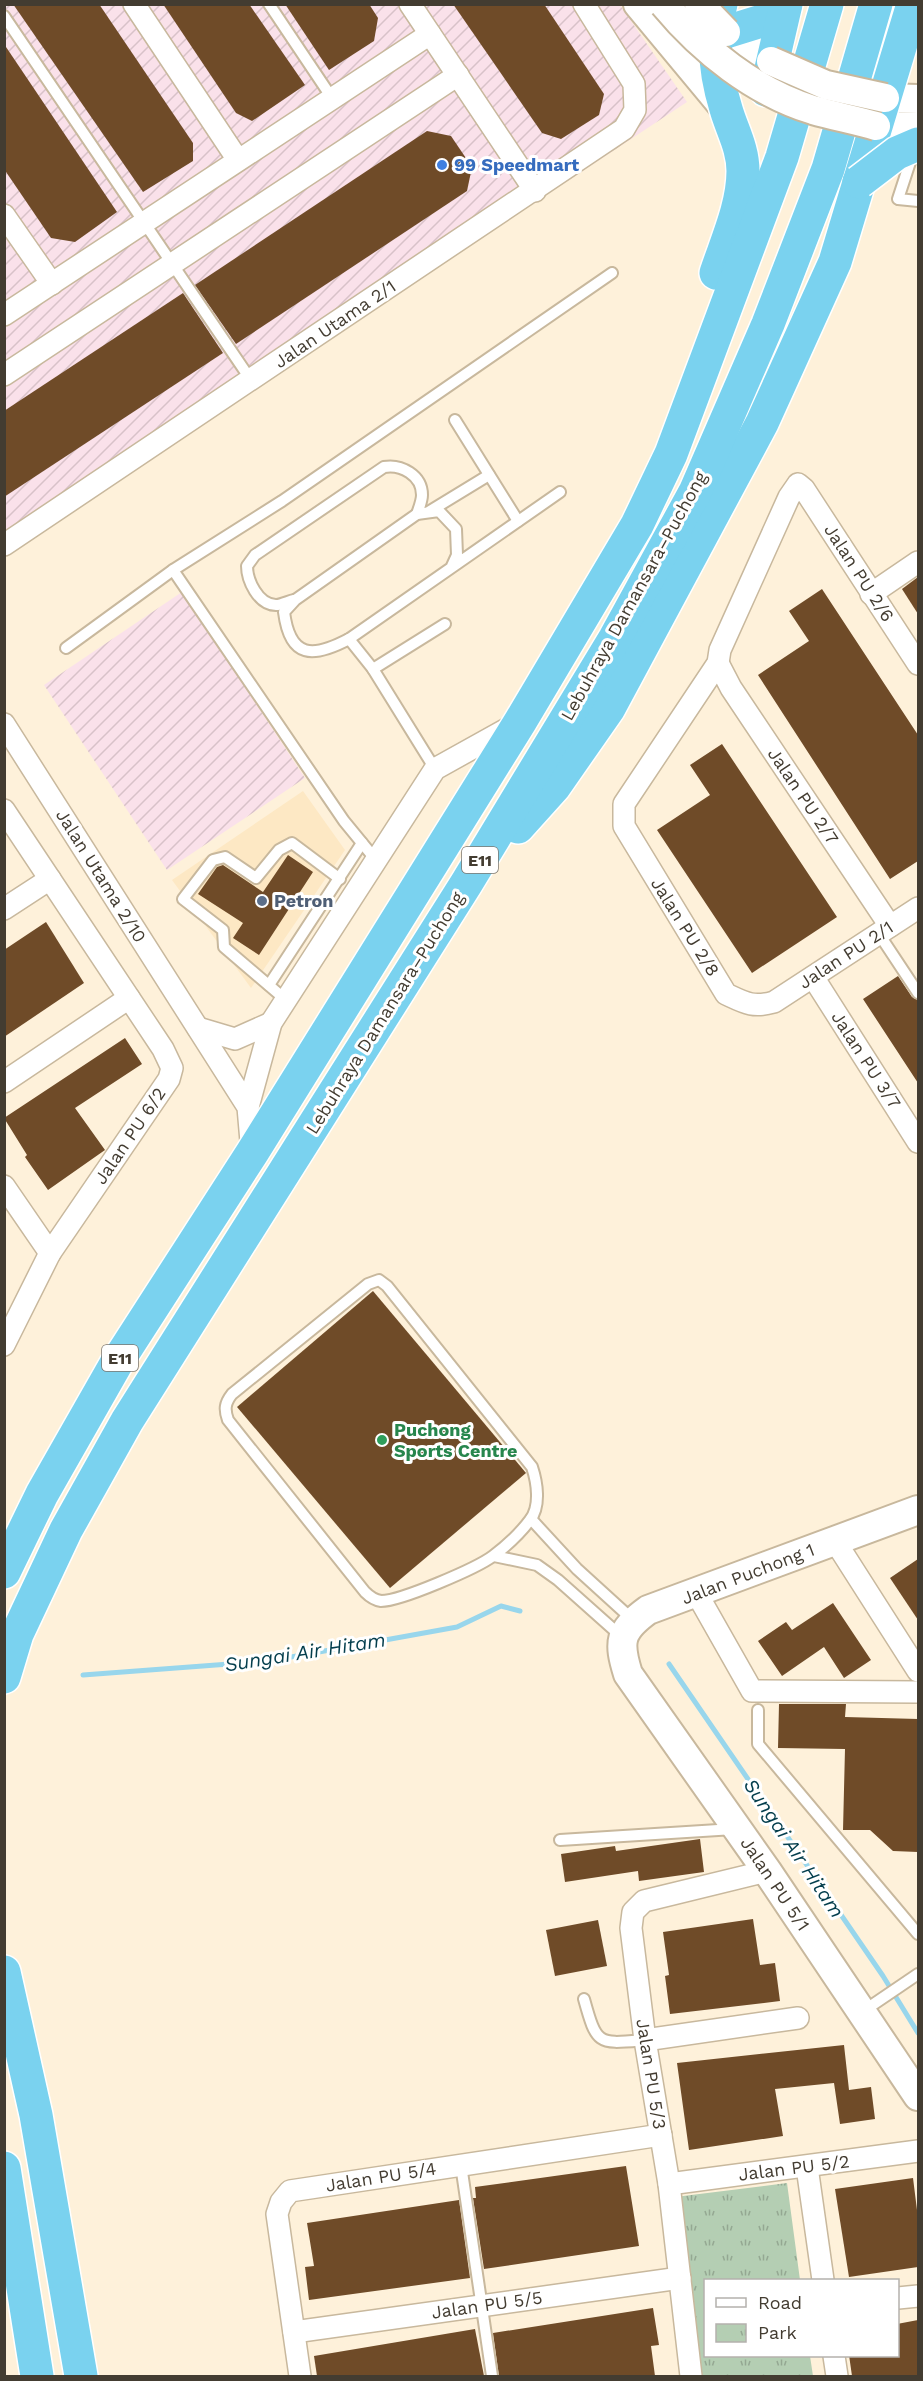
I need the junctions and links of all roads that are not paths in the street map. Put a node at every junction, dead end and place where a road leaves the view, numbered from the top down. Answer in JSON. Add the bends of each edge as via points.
{"nodes":[{"id":1,"x":134,"y":4,"type":"edge"},
{"id":2,"x":269,"y":4,"type":"edge"},
{"id":3,"x":410,"y":4,"type":"edge"},
{"id":4,"x":584,"y":4,"type":"edge"},
{"id":5,"x":638,"y":4,"type":"edge"},
{"id":6,"x":664,"y":4,"type":"edge"},
{"id":7,"x":699,"y":4,"type":"edge"},
{"id":8,"x":827,"y":4,"type":"edge"},
{"id":9,"x":876,"y":4,"type":"edge"},
{"id":10,"x":786,"y":6,"type":"edge"},
{"id":11,"x":4,"y":16,"type":"edge"},
{"id":12,"x":908,"y":17,"type":"edge"},
{"id":13,"x":724,"y":18,"type":"edge"},
{"id":14,"x":430,"y":34,"type":"junction"},
{"id":15,"x":918,"y":62,"type":"edge"},
{"id":16,"x":458,"y":75,"type":"junction"},
{"id":17,"x":769,"y":76,"type":"junction"},
{"id":18,"x":332,"y":98,"type":"junction"},
{"id":19,"x":918,"y":99,"type":"edge"},
{"id":20,"x":726,"y":110,"type":"junction"},
{"id":21,"x":880,"y":112,"type":"junction"},
{"id":22,"x":918,"y":127,"type":"edge"},
{"id":23,"x":918,"y":138,"type":"edge"},
{"id":24,"x":918,"y":144,"type":"edge"},
{"id":25,"x":238,"y":160,"type":"junction"},
{"id":26,"x":859,"y":182,"type":"junction"},
{"id":27,"x":535,"y":190,"type":"junction"},
{"id":28,"x":918,"y":201,"type":"edge"},
{"id":29,"x":4,"y":215,"type":"edge"},
{"id":30,"x":143,"y":224,"type":"junction"},
{"id":31,"x":171,"y":265,"type":"junction"},
{"id":32,"x":612,"y":273,"type":"dead end"},
{"id":33,"x":52,"y":284,"type":"junction"},
{"id":34,"x":4,"y":315,"type":"edge"},
{"id":35,"x":4,"y":375,"type":"edge"},
{"id":36,"x":251,"y":380,"type":"junction"},
{"id":37,"x":455,"y":420,"type":"dead end"},
{"id":38,"x":676,"y":436,"type":"junction"},
{"id":39,"x":489,"y":475,"type":"junction"},
{"id":40,"x":560,"y":492,"type":"dead end"},
{"id":41,"x":422,"y":513,"type":"junction"},
{"id":42,"x":518,"y":521,"type":"junction"},
{"id":43,"x":4,"y":545,"type":"edge"},
{"id":44,"x":918,"y":562,"type":"edge"},
{"id":45,"x":452,"y":566,"type":"junction"},
{"id":46,"x":173,"y":570,"type":"junction"},
{"id":47,"x":871,"y":594,"type":"junction"},
{"id":48,"x":295,"y":600,"type":"junction"},
{"id":49,"x":445,"y":624,"type":"dead end"},
{"id":50,"x":349,"y":639,"type":"junction"},
{"id":51,"x":66,"y":648,"type":"dead end"},
{"id":52,"x":718,"y":663,"type":"junction"},
{"id":53,"x":918,"y":664,"type":"edge"},
{"id":54,"x":373,"y":669,"type":"junction"},
{"id":55,"x":520,"y":722,"type":"junction"},
{"id":56,"x":6,"y":727,"type":"edge"},
{"id":57,"x":435,"y":769,"type":"junction"},
{"id":58,"x":4,"y":810,"type":"edge"},
{"id":59,"x":362,"y":843,"type":"junction"},
{"id":60,"x":376,"y":860,"type":"junction"},
{"id":61,"x":50,"y":879,"type":"junction"},
{"id":62,"x":340,"y":879,"type":"junction"},
{"id":63,"x":466,"y":884,"type":"junction"},
{"id":64,"x":918,"y":908,"type":"edge"},
{"id":65,"x":4,"y":909,"type":"edge"},
{"id":66,"x":885,"y":930,"type":"junction"},
{"id":67,"x":813,"y":977,"type":"junction"},
{"id":68,"x":269,"y":985,"type":"junction"},
{"id":69,"x":918,"y":993,"type":"edge"},
{"id":70,"x":129,"y":998,"type":"junction"},
{"id":71,"x":286,"y":1000,"type":"junction"},
{"id":72,"x":774,"y":1002,"type":"joint"},
{"id":73,"x":271,"y":1023,"type":"junction"},
{"id":74,"x":198,"y":1028,"type":"junction"},
{"id":75,"x":4,"y":1082,"type":"edge"},
{"id":76,"x":248,"y":1107,"type":"junction"},
{"id":77,"x":918,"y":1142,"type":"edge"},
{"id":78,"x":252,"y":1153,"type":"junction"},
{"id":79,"x":4,"y":1186,"type":"edge"},
{"id":80,"x":50,"y":1253,"type":"junction"},
{"id":81,"x":4,"y":1345,"type":"edge"},
{"id":82,"x":918,"y":1510,"type":"edge"},
{"id":83,"x":531,"y":1519,"type":"junction"},
{"id":84,"x":836,"y":1541,"type":"junction"},
{"id":85,"x":494,"y":1556,"type":"junction"},
{"id":86,"x":4,"y":1572,"type":"edge"},
{"id":87,"x":697,"y":1594,"type":"junction"},
{"id":88,"x":628,"y":1629,"type":"junction"},
{"id":89,"x":918,"y":1671,"type":"edge"},
{"id":90,"x":4,"y":1677,"type":"edge"},
{"id":91,"x":918,"y":1692,"type":"edge"},
{"id":92,"x":755,"y":1701,"type":"junction"},
{"id":93,"x":738,"y":1829,"type":"junction"},
{"id":94,"x":560,"y":1840,"type":"dead end"},
{"id":95,"x":767,"y":1871,"type":"junction"},
{"id":96,"x":918,"y":1934,"type":"edge"},
{"id":97,"x":4,"y":1972,"type":"edge"},
{"id":98,"x":918,"y":1974,"type":"edge"},
{"id":99,"x":584,"y":1999,"type":"dead end"},
{"id":100,"x":870,"y":2006,"type":"junction"},
{"id":101,"x":798,"y":2018,"type":"dead end"},
{"id":102,"x":645,"y":2040,"type":"junction"},
{"id":103,"x":918,"y":2096,"type":"edge"},
{"id":104,"x":661,"y":2135,"type":"junction"},
{"id":105,"x":918,"y":2151,"type":"edge"},
{"id":106,"x":461,"y":2165,"type":"junction"},
{"id":107,"x":4,"y":2168,"type":"edge"},
{"id":108,"x":807,"y":2168,"type":"junction"},
{"id":109,"x":669,"y":2184,"type":"junction"},
{"id":110,"x":680,"y":2278,"type":"junction"},
{"id":111,"x":823,"y":2279,"type":"edge"},
{"id":112,"x":918,"y":2296,"type":"edge"},
{"id":113,"x":899,"y":2298,"type":"edge"},
{"id":114,"x":482,"y":2306,"type":"junction"},
{"id":115,"x":294,"y":2332,"type":"junction"},
{"id":116,"x":834,"y":2357,"type":"edge"},
{"id":117,"x":37,"y":2376,"type":"edge"},
{"id":118,"x":81,"y":2376,"type":"edge"},
{"id":119,"x":300,"y":2376,"type":"edge"},
{"id":120,"x":492,"y":2376,"type":"edge"},
{"id":121,"x":691,"y":2376,"type":"edge"},
{"id":122,"x":837,"y":2376,"type":"edge"}],
"edges":[{"from":1,"to":25,"type":"street"},
{"from":2,"to":18,"type":"lane"},
{"from":3,"to":14,"type":"street"},
{"from":4,"to":27,"type":"street","name":"Jalan Utama 2/1","via":[[634,84],[635,110],[624,129]]},
{"from":5,"to":20,"type":"street"},
{"from":6,"to":17,"type":"street","bridge":true,"via":[[702,44]]},
{"from":7,"to":13,"type":"street","bridge":true},
{"from":8,"to":38,"type":"highway","name":"Lebuhraya Damansara–Puchong","number":"E11","via":[[782,157]]},
{"from":9,"to":63,"type":"highway","name":"Lebuhraya Damansara–Puchong","number":"E11","via":[[828,169],[768,324],[695,492],[615,638]]},
{"from":10,"to":13,"type":"highway","via":[[771,18]]},
{"from":10,"to":17,"type":"highway"},
{"from":11,"to":30,"type":"lane"},
{"from":12,"to":15,"type":"highway"},
{"from":12,"to":21,"type":"highway"},
{"from":13,"to":17,"type":"street"},
{"from":13,"to":20,"type":"highway","via":[[717,18],[714,62]]},
{"from":14,"to":16,"type":"street"},
{"from":14,"to":18,"type":"street"},
{"from":16,"to":27,"type":"street"},
{"from":16,"to":31,"type":"street"},
{"from":17,"to":21,"type":"street","bridge":true,"via":[[812,109]]},
{"from":18,"to":25,"type":"street"},
{"from":19,"to":21,"type":"street"},
{"from":20,"to":38,"type":"highway","via":[[740,144],[741,197],[689,353],[678,397]]},
{"from":21,"to":22,"type":"street"},
{"from":21,"to":26,"type":"highway"},
{"from":23,"to":28,"type":"lane","via":[[898,199]]},
{"from":24,"to":26,"type":"highway","bridge":true,"via":[[897,153]]},
{"from":25,"to":30,"type":"street"},
{"from":26,"to":63,"type":"highway","via":[[835,262],[762,423],[609,708],[554,787]]},
{"from":27,"to":36,"type":"street","name":"Jalan Utama 2/1"},
{"from":29,"to":33,"type":"street"},
{"from":30,"to":31,"type":"lane"},
{"from":30,"to":33,"type":"street"},
{"from":31,"to":35,"type":"street"},
{"from":31,"to":36,"type":"lane"},
{"from":32,"to":46,"type":"lane","via":[[282,501]]},
{"from":33,"to":34,"type":"street"},
{"from":36,"to":43,"type":"street","name":"Jalan Utama 2/1"},
{"from":37,"to":39,"type":"lane"},
{"from":38,"to":55,"type":"highway","name":"Lebuhraya Damansara–Puchong","number":"E11","via":[[637,525]]},
{"from":39,"to":41,"type":"lane"},
{"from":39,"to":42,"type":"lane"},
{"from":40,"to":42,"type":"lane"},
{"from":41,"to":45,"type":"lane","via":[[439,511],[456,529],[459,544]]},
{"from":41,"to":48,"type":"lane"},
{"from":41,"to":48,"type":"lane","via":[[420,482],[409,471],[394,465],[384,467],[255,555],[246,566],[257,594],[275,605]]},
{"from":42,"to":45,"type":"lane"},
{"from":44,"to":47,"type":"street"},
{"from":45,"to":50,"type":"lane"},
{"from":46,"to":51,"type":"lane"},
{"from":46,"to":59,"type":"lane"},
{"from":47,"to":52,"type":"street","name":"Jalan PU 2/6","via":[[798,484],[725,639]]},
{"from":47,"to":53,"type":"street","name":"Jalan PU 2/6"},
{"from":48,"to":50,"type":"lane","via":[[284,612],[285,626],[302,651],[310,654],[330,649]]},
{"from":49,"to":54,"type":"lane"},
{"from":50,"to":54,"type":"lane"},
{"from":52,"to":66,"type":"street","name":"Jalan PU 2/7"},
{"from":52,"to":72,"type":"street","name":"Jalan PU 2/8","via":[[624,804],[624,826],[726,994],[758,1007]]},
{"from":54,"to":57,"type":"lane"},
{"from":55,"to":57,"type":"street"},
{"from":55,"to":78,"type":"highway","name":"Lebuhraya Damansara–Puchong","number":"E11"},
{"from":56,"to":74,"type":"street","name":"Jalan Utama 2/10"},
{"from":57,"to":60,"type":"street"},
{"from":58,"to":61,"type":"street","name":"Jalan PU 6/2"},
{"from":59,"to":60,"type":"lane"},
{"from":59,"to":62,"type":"lane"},
{"from":60,"to":71,"type":"street"},
{"from":61,"to":65,"type":"street"},
{"from":61,"to":70,"type":"street","name":"Jalan PU 6/2"},
{"from":62,"to":68,"type":"lane"},
{"from":62,"to":68,"type":"lane","via":[[292,843],[279,850],[256,878],[225,857],[213,860],[183,899],[222,930],[224,947]]},
{"from":63,"to":90,"type":"highway","name":"Lebuhraya Damansara–Puchong","number":"E11","via":[[127,1421],[66,1530],[17,1634]]},
{"from":64,"to":66,"type":"street","name":"Jalan PU 2/1"},
{"from":66,"to":67,"type":"street","name":"Jalan PU 2/1"},
{"from":66,"to":69,"type":"lane"},
{"from":67,"to":72,"type":"street","name":"Jalan PU 2/1"},
{"from":67,"to":77,"type":"street","name":"Jalan PU 3/7"},
{"from":68,"to":71,"type":"lane"},
{"from":70,"to":75,"type":"street"},
{"from":70,"to":80,"type":"street","name":"Jalan PU 6/2","via":[[169,1058],[171,1074]]},
{"from":71,"to":73,"type":"street"},
{"from":73,"to":74,"type":"street","via":[[236,1039]]},
{"from":73,"to":76,"type":"street"},
{"from":74,"to":76,"type":"street","name":"Jalan Utama 2/10"},
{"from":76,"to":78,"type":"street","name":"Jalan Utama 2/10"},
{"from":78,"to":86,"type":"highway","name":"Lebuhraya Damansara–Puchong","number":"E11","via":[[116,1364],[42,1494]]},
{"from":79,"to":80,"type":"street"},
{"from":80,"to":81,"type":"street","name":"Jalan PU 6/2"},
{"from":82,"to":84,"type":"street","name":"Jalan Puchong 1"},
{"from":83,"to":85,"type":"lane"},
{"from":83,"to":85,"type":"lane","via":[[537,1498],[532,1467],[387,1286],[378,1280],[368,1284],[226,1402],[228,1420],[372,1599],[402,1597]]},
{"from":83,"to":88,"type":"lane"},
{"from":84,"to":87,"type":"street","name":"Jalan Puchong 1"},
{"from":84,"to":89,"type":"street"},
{"from":85,"to":88,"type":"lane","via":[[537,1565]]},
{"from":87,"to":88,"type":"street","name":"Jalan Puchong 1","via":[[648,1610]]},
{"from":87,"to":92,"type":"street"},
{"from":88,"to":93,"type":"street","name":"Jalan PU 5/1","via":[[622,1654],[628,1674]]},
{"from":91,"to":92,"type":"street"},
{"from":92,"to":96,"type":"lane","via":[[758,1744]]},
{"from":93,"to":94,"type":"lane"},
{"from":93,"to":95,"type":"street","name":"Jalan PU 5/1"},
{"from":95,"to":100,"type":"street","name":"Jalan PU 5/1"},
{"from":95,"to":102,"type":"street","name":"Jalan PU 5/3","via":[[644,1901],[633,1912],[631,1928]]},
{"from":97,"to":118,"type":"highway","via":[[36,2115]]},
{"from":98,"to":100,"type":"lane"},
{"from":99,"to":102,"type":"lane","via":[[592,2029],[599,2039],[609,2043]]},
{"from":100,"to":103,"type":"street","name":"Jalan PU 5/1"},
{"from":101,"to":102,"type":"street"},
{"from":102,"to":104,"type":"street","name":"Jalan PU 5/3"},
{"from":104,"to":106,"type":"street","name":"Jalan PU 5/4"},
{"from":104,"to":109,"type":"street","name":"Jalan PU 5/3"},
{"from":105,"to":108,"type":"street","name":"Jalan PU 5/2"},
{"from":106,"to":114,"type":"lane"},
{"from":106,"to":115,"type":"street","name":"Jalan PU 5/4","via":[[290,2192],[277,2214]]},
{"from":107,"to":117,"type":"highway"},
{"from":108,"to":109,"type":"street","name":"Jalan PU 5/2"},
{"from":108,"to":111,"type":"street"},
{"from":109,"to":110,"type":"street","name":"Jalan PU 5/3"},
{"from":110,"to":114,"type":"street","name":"Jalan PU 5/5"},
{"from":110,"to":121,"type":"street","name":"Jalan PU 5/3"},
{"from":112,"to":113,"type":"street"},
{"from":114,"to":115,"type":"street","name":"Jalan PU 5/5"},
{"from":114,"to":120,"type":"lane"},
{"from":115,"to":119,"type":"street","name":"Jalan PU 5/4"},
{"from":116,"to":122,"type":"street"}]}
